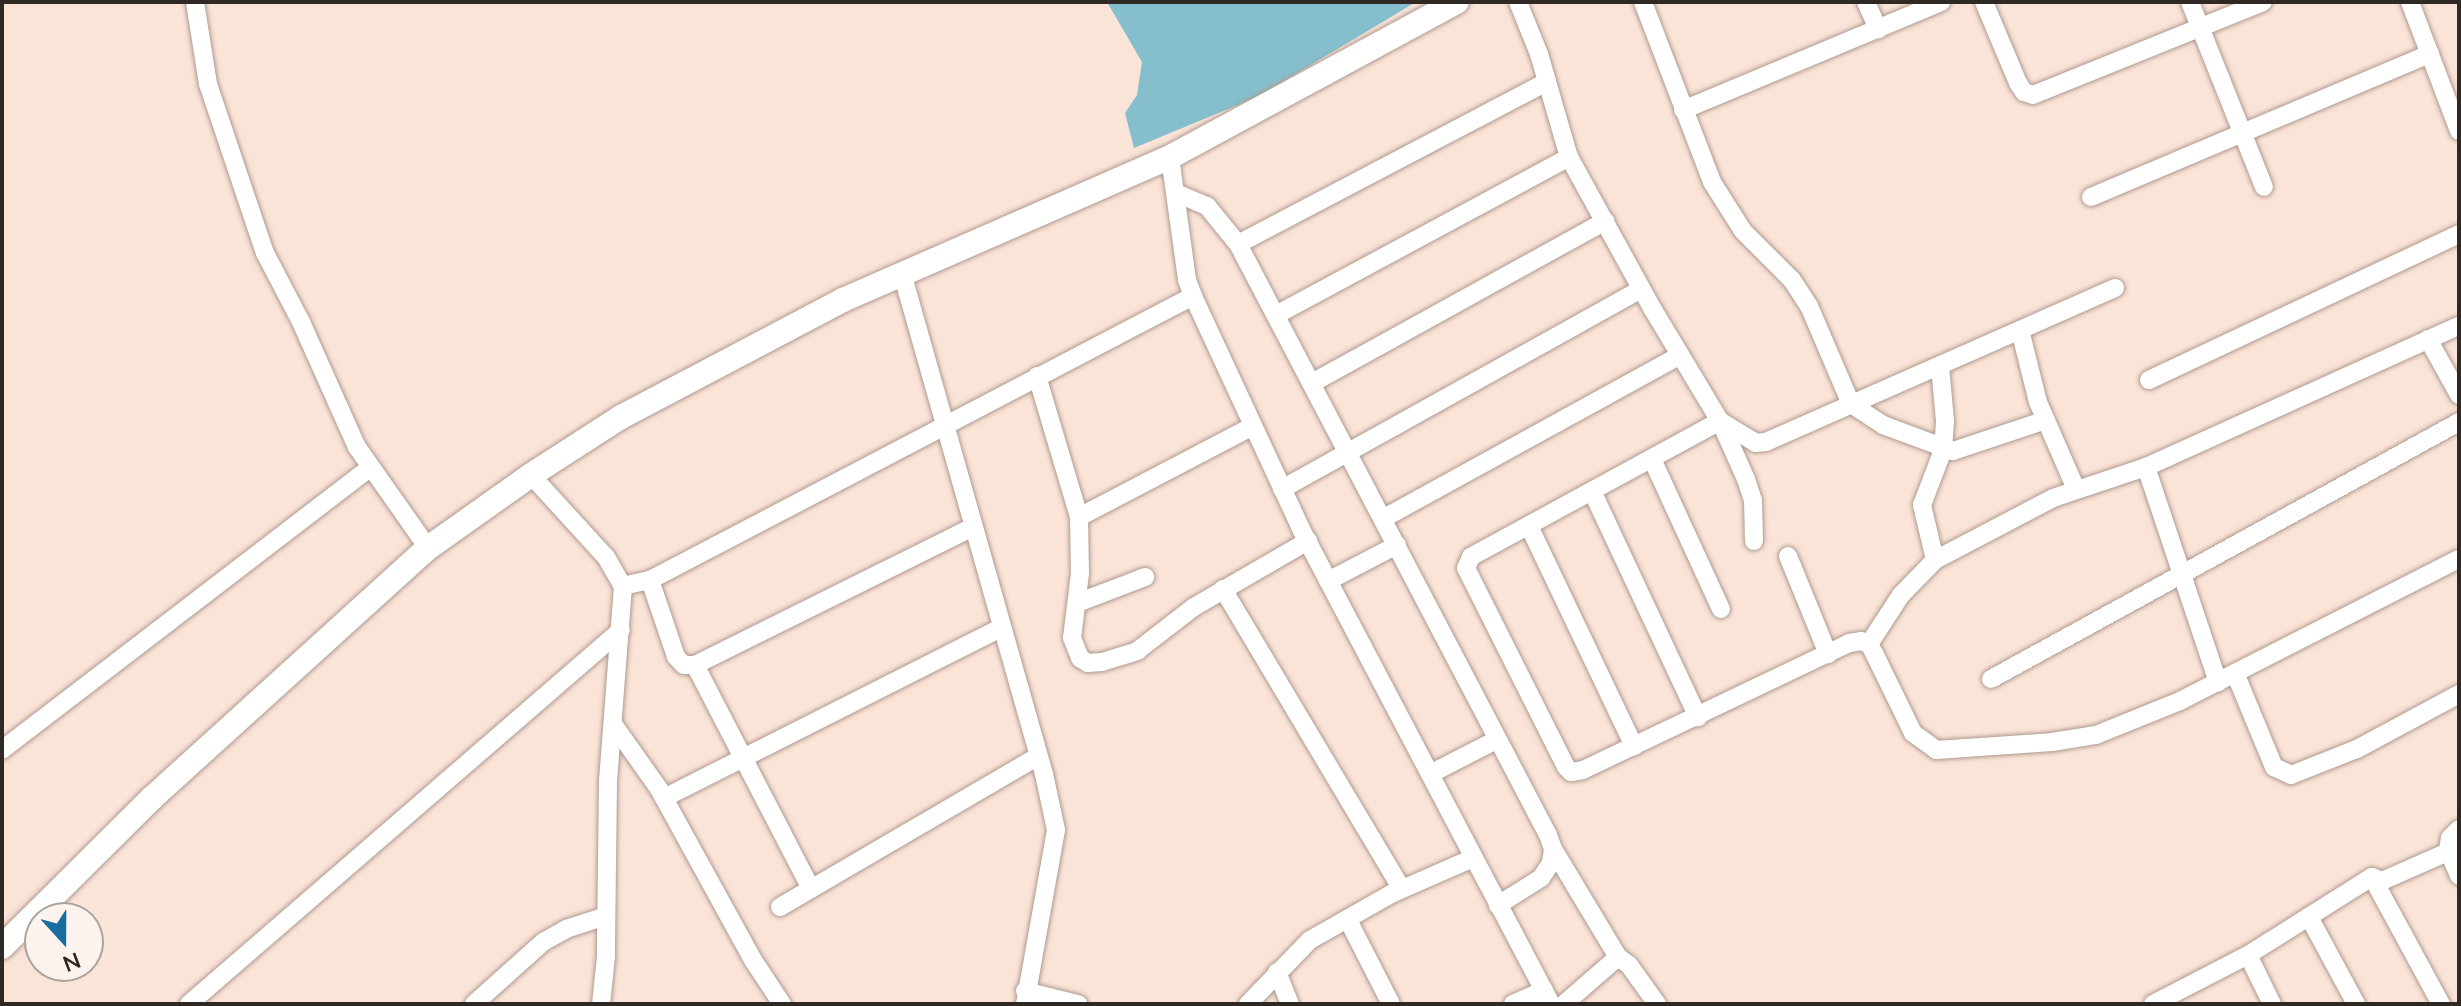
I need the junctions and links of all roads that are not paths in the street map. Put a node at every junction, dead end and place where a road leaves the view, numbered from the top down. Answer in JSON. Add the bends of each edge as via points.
{"nodes":[{"id":1,"x":195,"y":2,"type":"edge"},
{"id":2,"x":1457,"y":2,"type":"edge"},
{"id":3,"x":1518,"y":2,"type":"edge"},
{"id":4,"x":1643,"y":2,"type":"edge"},
{"id":5,"x":1866,"y":2,"type":"edge"},
{"id":6,"x":1941,"y":2,"type":"edge"},
{"id":7,"x":1984,"y":2,"type":"edge"},
{"id":8,"x":2190,"y":2,"type":"edge"},
{"id":9,"x":2263,"y":2,"type":"edge"},
{"id":10,"x":2410,"y":2,"type":"edge"},
{"id":11,"x":2201,"y":28,"type":"junction"},
{"id":12,"x":1878,"y":29,"type":"junction"},
{"id":13,"x":2430,"y":54,"type":"junction"},
{"id":14,"x":1547,"y":82,"type":"junction"},
{"id":15,"x":1683,"y":110,"type":"junction"},
{"id":16,"x":2459,"y":131,"type":"edge"},
{"id":17,"x":2243,"y":133,"type":"junction"},
{"id":18,"x":1170,"y":157,"type":"junction"},
{"id":19,"x":1569,"y":157,"type":"junction"},
{"id":20,"x":2264,"y":187,"type":"dead end"},
{"id":21,"x":1176,"y":193,"type":"junction"},
{"id":22,"x":2091,"y":197,"type":"dead end"},
{"id":23,"x":1605,"y":221,"type":"junction"},
{"id":24,"x":2459,"y":234,"type":"edge"},
{"id":25,"x":1238,"y":244,"type":"junction"},
{"id":26,"x":902,"y":273,"type":"junction"},
{"id":27,"x":2115,"y":288,"type":"dead end"},
{"id":28,"x":1641,"y":289,"type":"junction"},
{"id":29,"x":1193,"y":296,"type":"junction"},
{"id":30,"x":1276,"y":315,"type":"junction"},
{"id":31,"x":2459,"y":326,"type":"edge"},
{"id":32,"x":2020,"y":330,"type":"junction"},
{"id":33,"x":2428,"y":339,"type":"junction"},
{"id":34,"x":1680,"y":355,"type":"junction"},
{"id":35,"x":1940,"y":366,"type":"junction"},
{"id":36,"x":1037,"y":376,"type":"junction"},
{"id":37,"x":2149,"y":380,"type":"dead end"},
{"id":38,"x":1312,"y":383,"type":"junction"},
{"id":39,"x":2459,"y":395,"type":"edge"},
{"id":40,"x":1851,"y":404,"type":"junction"},
{"id":41,"x":2046,"y":420,"type":"junction"},
{"id":42,"x":2459,"y":422,"type":"edge"},
{"id":43,"x":945,"y":424,"type":"junction"},
{"id":44,"x":1726,"y":424,"type":"junction"},
{"id":45,"x":1253,"y":426,"type":"junction"},
{"id":46,"x":1348,"y":450,"type":"junction"},
{"id":47,"x":1943,"y":450,"type":"junction"},
{"id":48,"x":1652,"y":459,"type":"junction"},
{"id":49,"x":2146,"y":467,"type":"junction"},
{"id":50,"x":370,"y":468,"type":"junction"},
{"id":51,"x":531,"y":475,"type":"junction"},
{"id":52,"x":1282,"y":489,"type":"junction"},
{"id":53,"x":2076,"y":489,"type":"junction"},
{"id":54,"x":1592,"y":491,"type":"junction"},
{"id":55,"x":1079,"y":517,"type":"junction"},
{"id":56,"x":1384,"y":518,"type":"junction"},
{"id":57,"x":1529,"y":526,"type":"junction"},
{"id":58,"x":973,"y":527,"type":"junction"},
{"id":59,"x":1308,"y":541,"type":"junction"},
{"id":60,"x":1754,"y":541,"type":"dead end"},
{"id":61,"x":1397,"y":545,"type":"junction"},
{"id":62,"x":428,"y":548,"type":"junction"},
{"id":63,"x":1788,"y":556,"type":"dead end"},
{"id":64,"x":2459,"y":559,"type":"edge"},
{"id":65,"x":1935,"y":560,"type":"junction"},
{"id":66,"x":2182,"y":574,"type":"junction"},
{"id":67,"x":1145,"y":577,"type":"dead end"},
{"id":68,"x":650,"y":580,"type":"junction"},
{"id":69,"x":1328,"y":581,"type":"junction"},
{"id":70,"x":623,"y":586,"type":"junction"},
{"id":71,"x":1223,"y":589,"type":"junction"},
{"id":72,"x":1077,"y":603,"type":"junction"},
{"id":73,"x":1721,"y":609,"type":"dead end"},
{"id":74,"x":1002,"y":627,"type":"junction"},
{"id":75,"x":621,"y":630,"type":"junction"},
{"id":76,"x":1869,"y":644,"type":"junction"},
{"id":77,"x":1828,"y":654,"type":"junction"},
{"id":78,"x":695,"y":665,"type":"junction"},
{"id":79,"x":2226,"y":678,"type":"junction"},
{"id":80,"x":1991,"y":679,"type":"dead end"},
{"id":81,"x":2459,"y":694,"type":"edge"},
{"id":82,"x":1704,"y":714,"type":"junction"},
{"id":83,"x":613,"y":724,"type":"junction"},
{"id":84,"x":1498,"y":739,"type":"junction"},
{"id":85,"x":1634,"y":746,"type":"junction"},
{"id":86,"x":2,"y":750,"type":"edge"},
{"id":87,"x":1038,"y":756,"type":"junction"},
{"id":88,"x":742,"y":760,"type":"junction"},
{"id":89,"x":1430,"y":774,"type":"junction"},
{"id":90,"x":664,"y":798,"type":"junction"},
{"id":91,"x":2459,"y":829,"type":"edge"},
{"id":92,"x":1553,"y":849,"type":"junction"},
{"id":93,"x":2449,"y":850,"type":"junction"},
{"id":94,"x":1473,"y":858,"type":"junction"},
{"id":95,"x":2459,"y":876,"type":"edge"},
{"id":96,"x":2372,"y":877,"type":"junction"},
{"id":97,"x":811,"y":889,"type":"junction"},
{"id":98,"x":1402,"y":889,"type":"junction"},
{"id":99,"x":1498,"y":905,"type":"junction"},
{"id":100,"x":780,"y":907,"type":"dead end"},
{"id":101,"x":606,"y":916,"type":"junction"},
{"id":102,"x":2309,"y":917,"type":"junction"},
{"id":103,"x":1348,"y":920,"type":"junction"},
{"id":104,"x":2,"y":947,"type":"edge"},
{"id":105,"x":2248,"y":955,"type":"junction"},
{"id":106,"x":1618,"y":957,"type":"junction"},
{"id":107,"x":1277,"y":972,"type":"junction"},
{"id":108,"x":1548,"y":997,"type":"edge"},
{"id":109,"x":1025,"y":998,"type":"edge"},
{"id":110,"x":2162,"y":1002,"type":"edge"},
{"id":111,"x":189,"y":1004,"type":"edge"},
{"id":112,"x":474,"y":1004,"type":"edge"},
{"id":113,"x":601,"y":1004,"type":"edge"},
{"id":114,"x":782,"y":1004,"type":"edge"},
{"id":115,"x":1078,"y":1004,"type":"edge"},
{"id":116,"x":1248,"y":1004,"type":"edge"},
{"id":117,"x":1290,"y":1004,"type":"edge"},
{"id":118,"x":1391,"y":1004,"type":"edge"},
{"id":119,"x":1513,"y":1004,"type":"edge"},
{"id":120,"x":1564,"y":1004,"type":"edge"},
{"id":121,"x":1657,"y":1004,"type":"edge"},
{"id":122,"x":2272,"y":1004,"type":"edge"},
{"id":123,"x":2356,"y":1004,"type":"edge"},
{"id":124,"x":2441,"y":1004,"type":"edge"}],
"edges":[{"from":1,"to":50,"type":"street","via":[[208,84],[265,253]]},
{"from":2,"to":18,"type":"street"},
{"from":3,"to":14,"type":"street"},
{"from":4,"to":15,"type":"street"},
{"from":5,"to":12,"type":"street"},
{"from":6,"to":12,"type":"street"},
{"from":7,"to":11,"type":"street","via":[[2018,83],[2033,95]]},
{"from":8,"to":11,"type":"street"},
{"from":9,"to":11,"type":"street"},
{"from":10,"to":13,"type":"street"},
{"from":11,"to":17,"type":"street"},
{"from":12,"to":15,"type":"street"},
{"from":13,"to":16,"type":"street"},
{"from":13,"to":17,"type":"street"},
{"from":14,"to":19,"type":"street"},
{"from":14,"to":25,"type":"street"},
{"from":15,"to":40,"type":"street","via":[[1728,210],[1809,306]]},
{"from":17,"to":20,"type":"street"},
{"from":17,"to":22,"type":"street"},
{"from":18,"to":21,"type":"street"},
{"from":18,"to":26,"type":"street"},
{"from":19,"to":23,"type":"street"},
{"from":19,"to":30,"type":"street"},
{"from":21,"to":25,"type":"street","via":[[1207,206]]},
{"from":21,"to":29,"type":"street"},
{"from":23,"to":28,"type":"street"},
{"from":23,"to":38,"type":"street"},
{"from":24,"to":37,"type":"street"},
{"from":25,"to":30,"type":"street"},
{"from":26,"to":43,"type":"street"},
{"from":26,"to":51,"type":"street","via":[[621,417]]},
{"from":27,"to":32,"type":"street"},
{"from":28,"to":34,"type":"street"},
{"from":28,"to":46,"type":"street"},
{"from":29,"to":36,"type":"street"},
{"from":29,"to":45,"type":"street"},
{"from":30,"to":38,"type":"street"},
{"from":31,"to":33,"type":"street"},
{"from":32,"to":35,"type":"street"},
{"from":32,"to":41,"type":"street"},
{"from":33,"to":39,"type":"street"},
{"from":33,"to":49,"type":"street"},
{"from":34,"to":44,"type":"street"},
{"from":34,"to":56,"type":"street"},
{"from":35,"to":40,"type":"street"},
{"from":35,"to":47,"type":"street"},
{"from":36,"to":43,"type":"street"},
{"from":36,"to":55,"type":"street"},
{"from":38,"to":46,"type":"street"},
{"from":40,"to":44,"type":"street","via":[[1766,442],[1756,443]]},
{"from":40,"to":47,"type":"street","via":[[1883,425]]},
{"from":41,"to":47,"type":"street","via":[[1969,448]]},
{"from":41,"to":53,"type":"street"},
{"from":42,"to":66,"type":"street"},
{"from":43,"to":58,"type":"street"},
{"from":43,"to":68,"type":"street"},
{"from":44,"to":48,"type":"street"},
{"from":44,"to":60,"type":"street","via":[[1753,500]]},
{"from":45,"to":52,"type":"street"},
{"from":45,"to":55,"type":"street"},
{"from":46,"to":52,"type":"street"},
{"from":46,"to":56,"type":"street"},
{"from":47,"to":65,"type":"street","via":[[1922,505]]},
{"from":48,"to":54,"type":"street"},
{"from":48,"to":73,"type":"street"},
{"from":49,"to":53,"type":"street"},
{"from":49,"to":66,"type":"street"},
{"from":50,"to":62,"type":"street"},
{"from":50,"to":86,"type":"street"},
{"from":51,"to":62,"type":"street"},
{"from":51,"to":70,"type":"street","via":[[606,557]]},
{"from":52,"to":59,"type":"street"},
{"from":53,"to":65,"type":"street"},
{"from":54,"to":57,"type":"street"},
{"from":54,"to":82,"type":"street"},
{"from":55,"to":72,"type":"street"},
{"from":56,"to":61,"type":"street"},
{"from":57,"to":85,"type":"street"},
{"from":57,"to":85,"type":"street","via":[[1471,557],[1466,568],[1571,772]]},
{"from":58,"to":74,"type":"street"},
{"from":58,"to":78,"type":"street"},
{"from":59,"to":69,"type":"street"},
{"from":59,"to":71,"type":"street"},
{"from":61,"to":69,"type":"street"},
{"from":61,"to":84,"type":"street"},
{"from":62,"to":104,"type":"street","via":[[152,798]]},
{"from":63,"to":77,"type":"street"},
{"from":64,"to":79,"type":"street"},
{"from":65,"to":76,"type":"street","via":[[1901,595]]},
{"from":66,"to":79,"type":"street"},
{"from":66,"to":80,"type":"street"},
{"from":67,"to":72,"type":"street"},
{"from":68,"to":70,"type":"street"},
{"from":68,"to":78,"type":"street","via":[[676,657],[684,665]]},
{"from":69,"to":89,"type":"street"},
{"from":70,"to":75,"type":"street"},
{"from":71,"to":72,"type":"street","via":[[1137,651],[1102,662],[1088,663],[1074,649]]},
{"from":71,"to":98,"type":"street"},
{"from":74,"to":87,"type":"street"},
{"from":74,"to":88,"type":"street"},
{"from":75,"to":83,"type":"street"},
{"from":75,"to":111,"type":"street"},
{"from":76,"to":77,"type":"street","via":[[1849,643]]},
{"from":76,"to":79,"type":"street","via":[[1913,733],[1936,750],[2096,735]]},
{"from":77,"to":82,"type":"street"},
{"from":78,"to":88,"type":"street"},
{"from":79,"to":81,"type":"street","via":[[2274,767],[2291,775],[2357,749]]},
{"from":82,"to":85,"type":"street"},
{"from":83,"to":90,"type":"street"},
{"from":83,"to":101,"type":"street"},
{"from":84,"to":89,"type":"street"},
{"from":84,"to":92,"type":"street"},
{"from":87,"to":97,"type":"street"},
{"from":87,"to":109,"type":"street","via":[[1056,830]]},
{"from":88,"to":90,"type":"street"},
{"from":88,"to":97,"type":"street"},
{"from":89,"to":94,"type":"street"},
{"from":90,"to":114,"type":"street"},
{"from":91,"to":93,"type":"street","via":[[2450,838]]},
{"from":92,"to":99,"type":"street","via":[[1541,878]]},
{"from":92,"to":106,"type":"street"},
{"from":93,"to":95,"type":"street"},
{"from":93,"to":96,"type":"street","via":[[2382,881]]},
{"from":94,"to":98,"type":"street"},
{"from":94,"to":99,"type":"street"},
{"from":96,"to":102,"type":"street"},
{"from":96,"to":124,"type":"street"},
{"from":97,"to":100,"type":"street"},
{"from":98,"to":103,"type":"street"},
{"from":99,"to":108,"type":"street"},
{"from":101,"to":112,"type":"street","via":[[543,942]]},
{"from":101,"to":113,"type":"street"},
{"from":102,"to":105,"type":"street"},
{"from":102,"to":123,"type":"street"},
{"from":103,"to":107,"type":"street","via":[[1310,940]]},
{"from":103,"to":118,"type":"street"},
{"from":105,"to":110,"type":"street"},
{"from":105,"to":122,"type":"street"},
{"from":106,"to":120,"type":"street"},
{"from":106,"to":121,"type":"street"},
{"from":107,"to":116,"type":"street"},
{"from":107,"to":117,"type":"street"},
{"from":108,"to":119,"type":"street"},
{"from":109,"to":115,"type":"street"}]}
